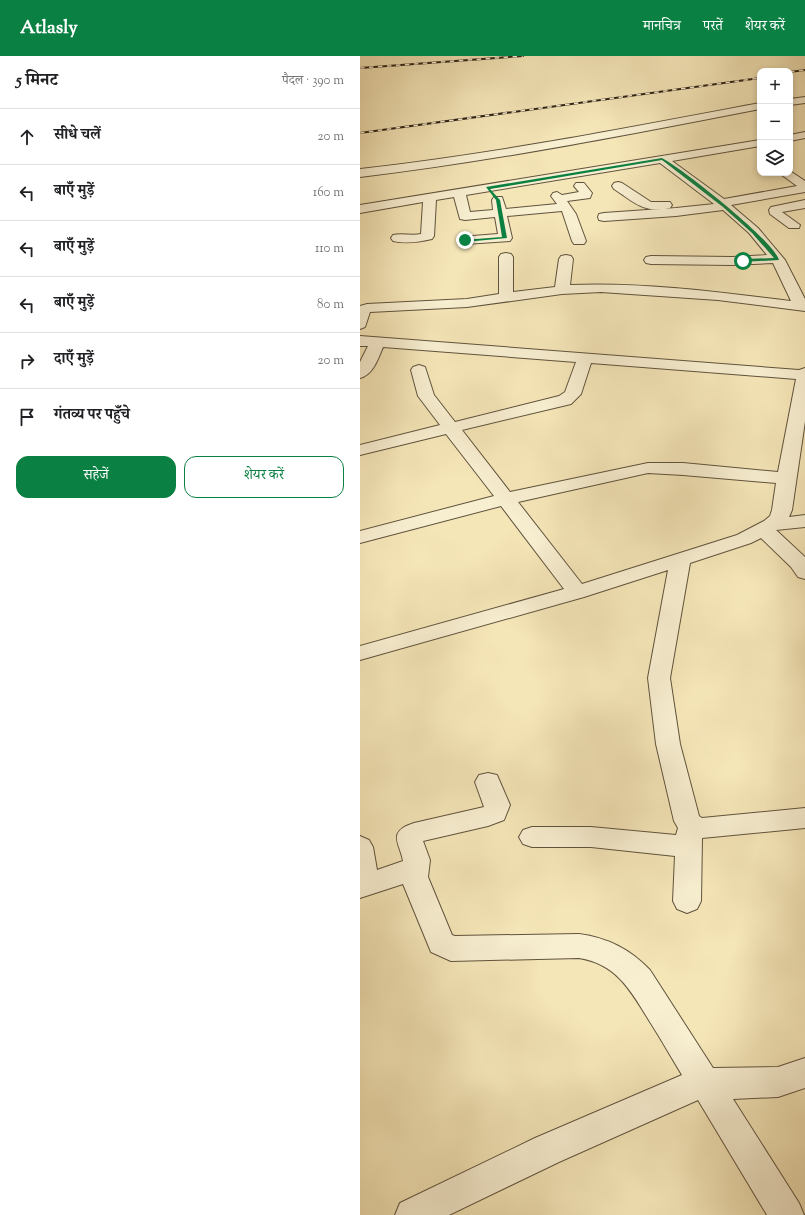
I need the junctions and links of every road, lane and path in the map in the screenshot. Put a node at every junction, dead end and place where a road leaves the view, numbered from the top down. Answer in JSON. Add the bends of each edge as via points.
{"nodes":[{"id":1,"x":805,"y":100,"type":"edge"},
{"id":2,"x":793,"y":102,"type":"edge"},
{"id":3,"x":757,"y":107,"type":"edge"},
{"id":4,"x":757,"y":151,"type":"edge"},
{"id":5,"x":667,"y":163,"type":"junction"},
{"id":6,"x":360,"y":173,"type":"edge"},
{"id":7,"x":789,"y":176,"type":"edge"},
{"id":8,"x":538,"y":180,"type":"junction"},
{"id":9,"x":580,"y":186,"type":"dead end"},
{"id":10,"x":618,"y":186,"type":"dead end"},
{"id":11,"x":805,"y":187,"type":"edge"},
{"id":12,"x":487,"y":188,"type":"junction"},
{"id":13,"x":459,"y":192,"type":"junction"},
{"id":14,"x":430,"y":197,"type":"junction"},
{"id":15,"x":719,"y":202,"type":"junction"},
{"id":16,"x":563,"y":203,"type":"junction"},
{"id":17,"x":805,"y":204,"type":"edge"},
{"id":18,"x":360,"y":209,"type":"edge"},
{"id":19,"x":500,"y":213,"type":"junction"},
{"id":20,"x":604,"y":217,"type":"dead end"},
{"id":21,"x":799,"y":224,"type":"edge"},
{"id":22,"x":754,"y":232,"type":"junction"},
{"id":23,"x":398,"y":238,"type":"dead end"},
{"id":24,"x":465,"y":240,"type":"dead end"},
{"id":25,"x":579,"y":241,"type":"dead end"},
{"id":26,"x":506,"y":257,"type":"dead end"},
{"id":27,"x":566,"y":259,"type":"dead end"},
{"id":28,"x":777,"y":259,"type":"junction"},
{"id":29,"x":651,"y":260,"type":"dead end"},
{"id":30,"x":562,"y":290,"type":"junction"},
{"id":31,"x":506,"y":298,"type":"junction"},
{"id":32,"x":803,"y":307,"type":"edge"},
{"id":33,"x":360,"y":324,"type":"edge"},
{"id":34,"x":360,"y":341,"type":"edge"},
{"id":35,"x":378,"y":342,"type":"junction"},
{"id":36,"x":585,"y":359,"type":"junction"},
{"id":37,"x":419,"y":370,"type":"dead end"},
{"id":38,"x":360,"y":373,"type":"edge"},
{"id":39,"x":805,"y":374,"type":"edge"},
{"id":40,"x":452,"y":427,"type":"junction"},
{"id":41,"x":360,"y":450,"type":"edge"},
{"id":42,"x":786,"y":478,"type":"junction"},
{"id":43,"x":506,"y":499,"type":"junction"},
{"id":44,"x":805,"y":521,"type":"edge"},
{"id":45,"x":768,"y":527,"type":"junction"},
{"id":46,"x":360,"y":537,"type":"edge"},
{"id":47,"x":680,"y":559,"type":"junction"},
{"id":48,"x":805,"y":573,"type":"edge"},
{"id":49,"x":577,"y":592,"type":"junction"},
{"id":50,"x":360,"y":653,"type":"edge"},
{"id":51,"x":488,"y":782,"type":"dead end"},
{"id":52,"x":805,"y":818,"type":"edge"},
{"id":53,"x":689,"y":836,"type":"junction"},
{"id":54,"x":532,"y":837,"type":"dead end"},
{"id":55,"x":360,"y":848,"type":"edge"},
{"id":56,"x":416,"y":868,"type":"junction"},
{"id":57,"x":362,"y":886,"type":"edge"},
{"id":58,"x":687,"y":901,"type":"dead end"},
{"id":59,"x":805,"y":1073,"type":"edge"},
{"id":60,"x":704,"y":1083,"type":"junction"},
{"id":61,"x":412,"y":1215,"type":"edge"},
{"id":62,"x":787,"y":1215,"type":"edge"}],
"edges":[{"from":1,"to":2,"type":"street"},
{"from":3,"to":6,"type":"street","via":[[638,129]]},
{"from":4,"to":5,"type":"street"},
{"from":5,"to":8,"type":"street"},
{"from":5,"to":15,"type":"street"},
{"from":7,"to":11,"type":"street"},
{"from":8,"to":12,"type":"street"},
{"from":8,"to":16,"type":"street"},
{"from":9,"to":16,"type":"street","via":[[586,195]]},
{"from":10,"to":15,"type":"street","via":[[649,206]]},
{"from":11,"to":15,"type":"street"},
{"from":12,"to":13,"type":"street"},
{"from":12,"to":19,"type":"street","via":[[496,197]]},
{"from":13,"to":14,"type":"street"},
{"from":13,"to":19,"type":"street","via":[[465,216]]},
{"from":14,"to":18,"type":"street"},
{"from":14,"to":23,"type":"street","via":[[427,236],[416,239]]},
{"from":15,"to":20,"type":"street","via":[[676,212]]},
{"from":15,"to":22,"type":"street"},
{"from":16,"to":19,"type":"street"},
{"from":16,"to":25,"type":"street","via":[[570,214]]},
{"from":17,"to":21,"type":"street","via":[[775,210],[776,214]]},
{"from":19,"to":24,"type":"street","via":[[505,238]]},
{"from":21,"to":22,"type":"street"},
{"from":22,"to":28,"type":"street"},
{"from":26,"to":31,"type":"street"},
{"from":27,"to":30,"type":"street"},
{"from":28,"to":29,"type":"street"},
{"from":28,"to":32,"type":"street"},
{"from":30,"to":31,"type":"street"},
{"from":30,"to":32,"type":"street","via":[[602,288],[656,291]]},
{"from":31,"to":33,"type":"street","via":[[467,303],[367,308],[362,310]]},
{"from":34,"to":35,"type":"street"},
{"from":35,"to":36,"type":"street"},
{"from":35,"to":38,"type":"street"},
{"from":36,"to":39,"type":"street"},
{"from":36,"to":40,"type":"street","via":[[573,394],[565,400]]},
{"from":37,"to":40,"type":"street","via":[[426,396]]},
{"from":39,"to":42,"type":"street"},
{"from":40,"to":41,"type":"street"},
{"from":40,"to":43,"type":"street"},
{"from":42,"to":43,"type":"street","via":[[648,468]]},
{"from":42,"to":45,"type":"street","via":[[782,510],[779,518]]},
{"from":43,"to":46,"type":"street"},
{"from":43,"to":49,"type":"street"},
{"from":44,"to":45,"type":"street"},
{"from":45,"to":47,"type":"street","via":[[744,538]]},
{"from":45,"to":48,"type":"street"},
{"from":47,"to":49,"type":"street"},
{"from":47,"to":53,"type":"street","via":[[659,678],[668,744]]},
{"from":49,"to":50,"type":"street"},
{"from":51,"to":56,"type":"street","via":[[497,805],[495,812],[411,834],[410,840],[417,860]]},
{"from":52,"to":53,"type":"street","via":[[694,828]]},
{"from":53,"to":54,"type":"street"},
{"from":53,"to":58,"type":"street"},
{"from":55,"to":57,"type":"street"},
{"from":56,"to":57,"type":"street"},
{"from":56,"to":60,"type":"street","via":[[414,877],[419,891],[437,937],[446,947],[452,949],[579,946],[596,948],[627,965],[640,979]]},
{"from":59,"to":60,"type":"street","via":[[778,1082]]},
{"from":60,"to":61,"type":"street","via":[[667,1096]]},
{"from":60,"to":62,"type":"street"}]}
